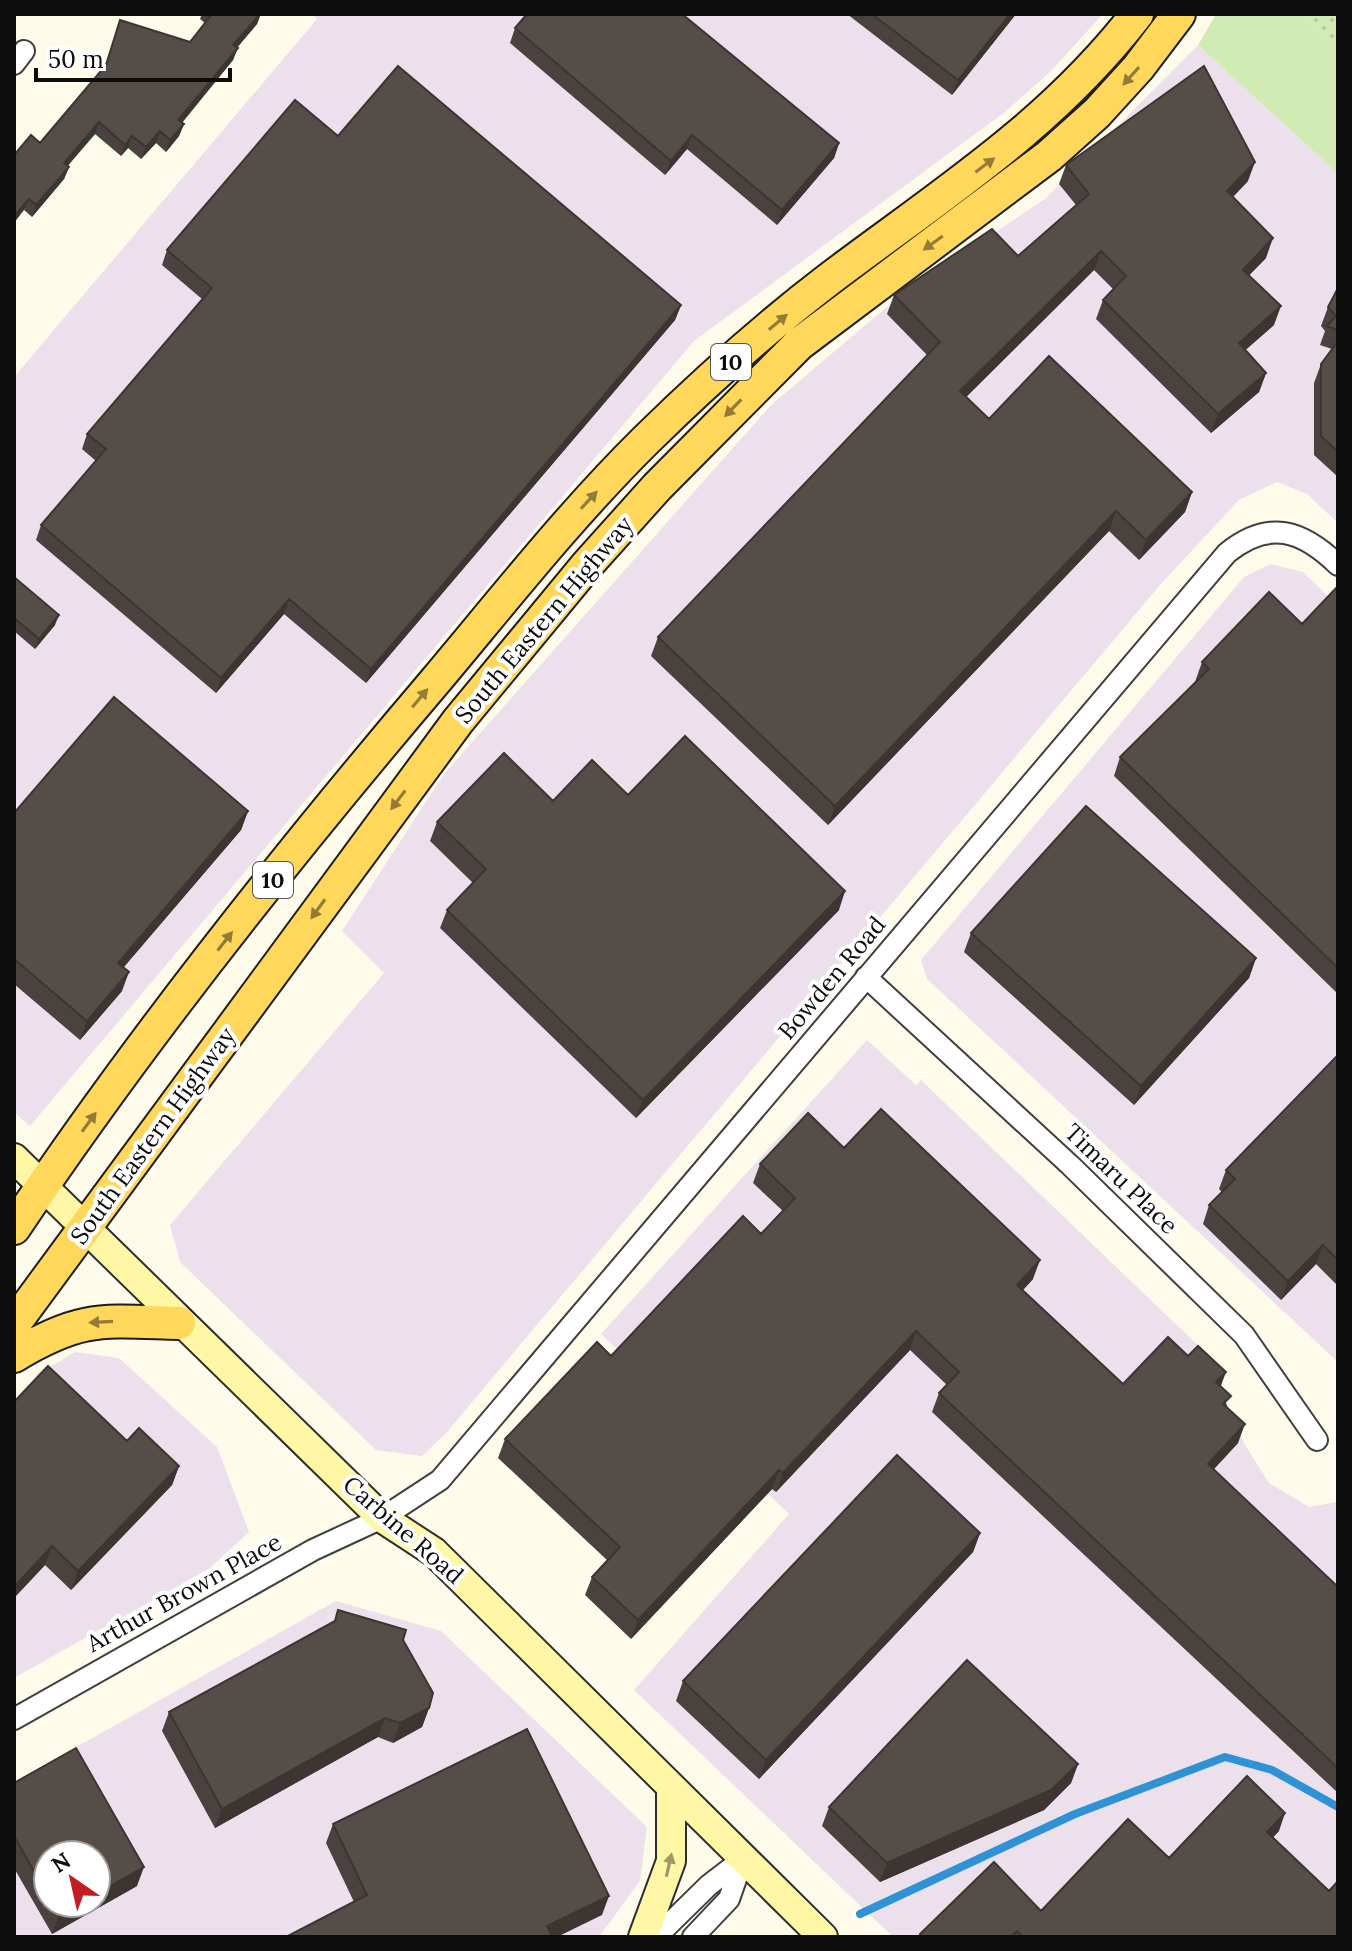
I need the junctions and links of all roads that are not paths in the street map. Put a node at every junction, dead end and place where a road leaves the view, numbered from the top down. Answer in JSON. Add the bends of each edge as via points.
{"nodes":[{"id":1,"x":1137,"y":14,"type":"edge"},
{"id":2,"x":1179,"y":14,"type":"edge"},
{"id":3,"x":1338,"y":565,"type":"edge"},
{"id":4,"x":866,"y":977,"type":"junction"},
{"id":5,"x":14,"y":1158,"type":"edge"},
{"id":6,"x":43,"y":1185,"type":"junction"},
{"id":7,"x":14,"y":1228,"type":"edge"},
{"id":8,"x":85,"y":1229,"type":"junction"},
{"id":9,"x":179,"y":1323,"type":"junction"},
{"id":10,"x":14,"y":1324,"type":"edge"},
{"id":11,"x":14,"y":1356,"type":"edge"},
{"id":12,"x":1317,"y":1440,"type":"dead end"},
{"id":13,"x":382,"y":1518,"type":"junction"},
{"id":14,"x":14,"y":1719,"type":"edge"},
{"id":15,"x":671,"y":1790,"type":"junction"},
{"id":16,"x":743,"y":1859,"type":"junction"},
{"id":17,"x":643,"y":1937,"type":"edge"},
{"id":18,"x":656,"y":1937,"type":"edge"},
{"id":19,"x":693,"y":1937,"type":"edge"},
{"id":20,"x":823,"y":1937,"type":"edge"}],
"edges":[{"from":6,"to":1,"type":"main road","name":"South Eastern Highway","number":"10","one_way":true,"via":[[302,843],[582,507],[720,371],[823,284],[1009,147],[1062,101]]},
{"from":2,"to":8,"type":"main road","name":"South Eastern Highway","number":"10","one_way":true,"via":[[1088,122],[799,344],[657,487],[458,721]]},
{"from":3,"to":4,"type":"street","name":"Bowden Road","via":[[1316,545],[1284,533],[1256,535],[1227,553]]},
{"from":4,"to":12,"type":"street","name":"Timaru Place","via":[[1244,1335]]},
{"from":4,"to":13,"type":"street","name":"Bowden Road","via":[[440,1480]]},
{"from":5,"to":6,"type":"main road","name":"Carbine Road"},
{"from":6,"to":7,"type":"main road","name":"South Eastern Highway","number":"10"},
{"from":6,"to":8,"type":"main road","name":"Carbine Road"},
{"from":8,"to":9,"type":"main road","name":"Carbine Road"},
{"from":8,"to":10,"type":"main road","name":"South Eastern Highway","number":"10"},
{"from":9,"to":11,"type":"main road","one_way":true,"via":[[73,1325]]},
{"from":9,"to":13,"type":"main road","name":"Carbine Road"},
{"from":13,"to":14,"type":"street","name":"Arthur Brown Place","via":[[313,1550]]},
{"from":13,"to":15,"type":"main road","name":"Carbine Road","via":[[434,1552]]},
{"from":15,"to":16,"type":"main road","name":"Carbine Road"},
{"from":17,"to":15,"type":"main road","one_way":true,"via":[[671,1861]]},
{"from":16,"to":18,"type":"street"},
{"from":16,"to":19,"type":"street","via":[[729,1899]]},
{"from":16,"to":20,"type":"main road","name":"Carbine Road"}]}
